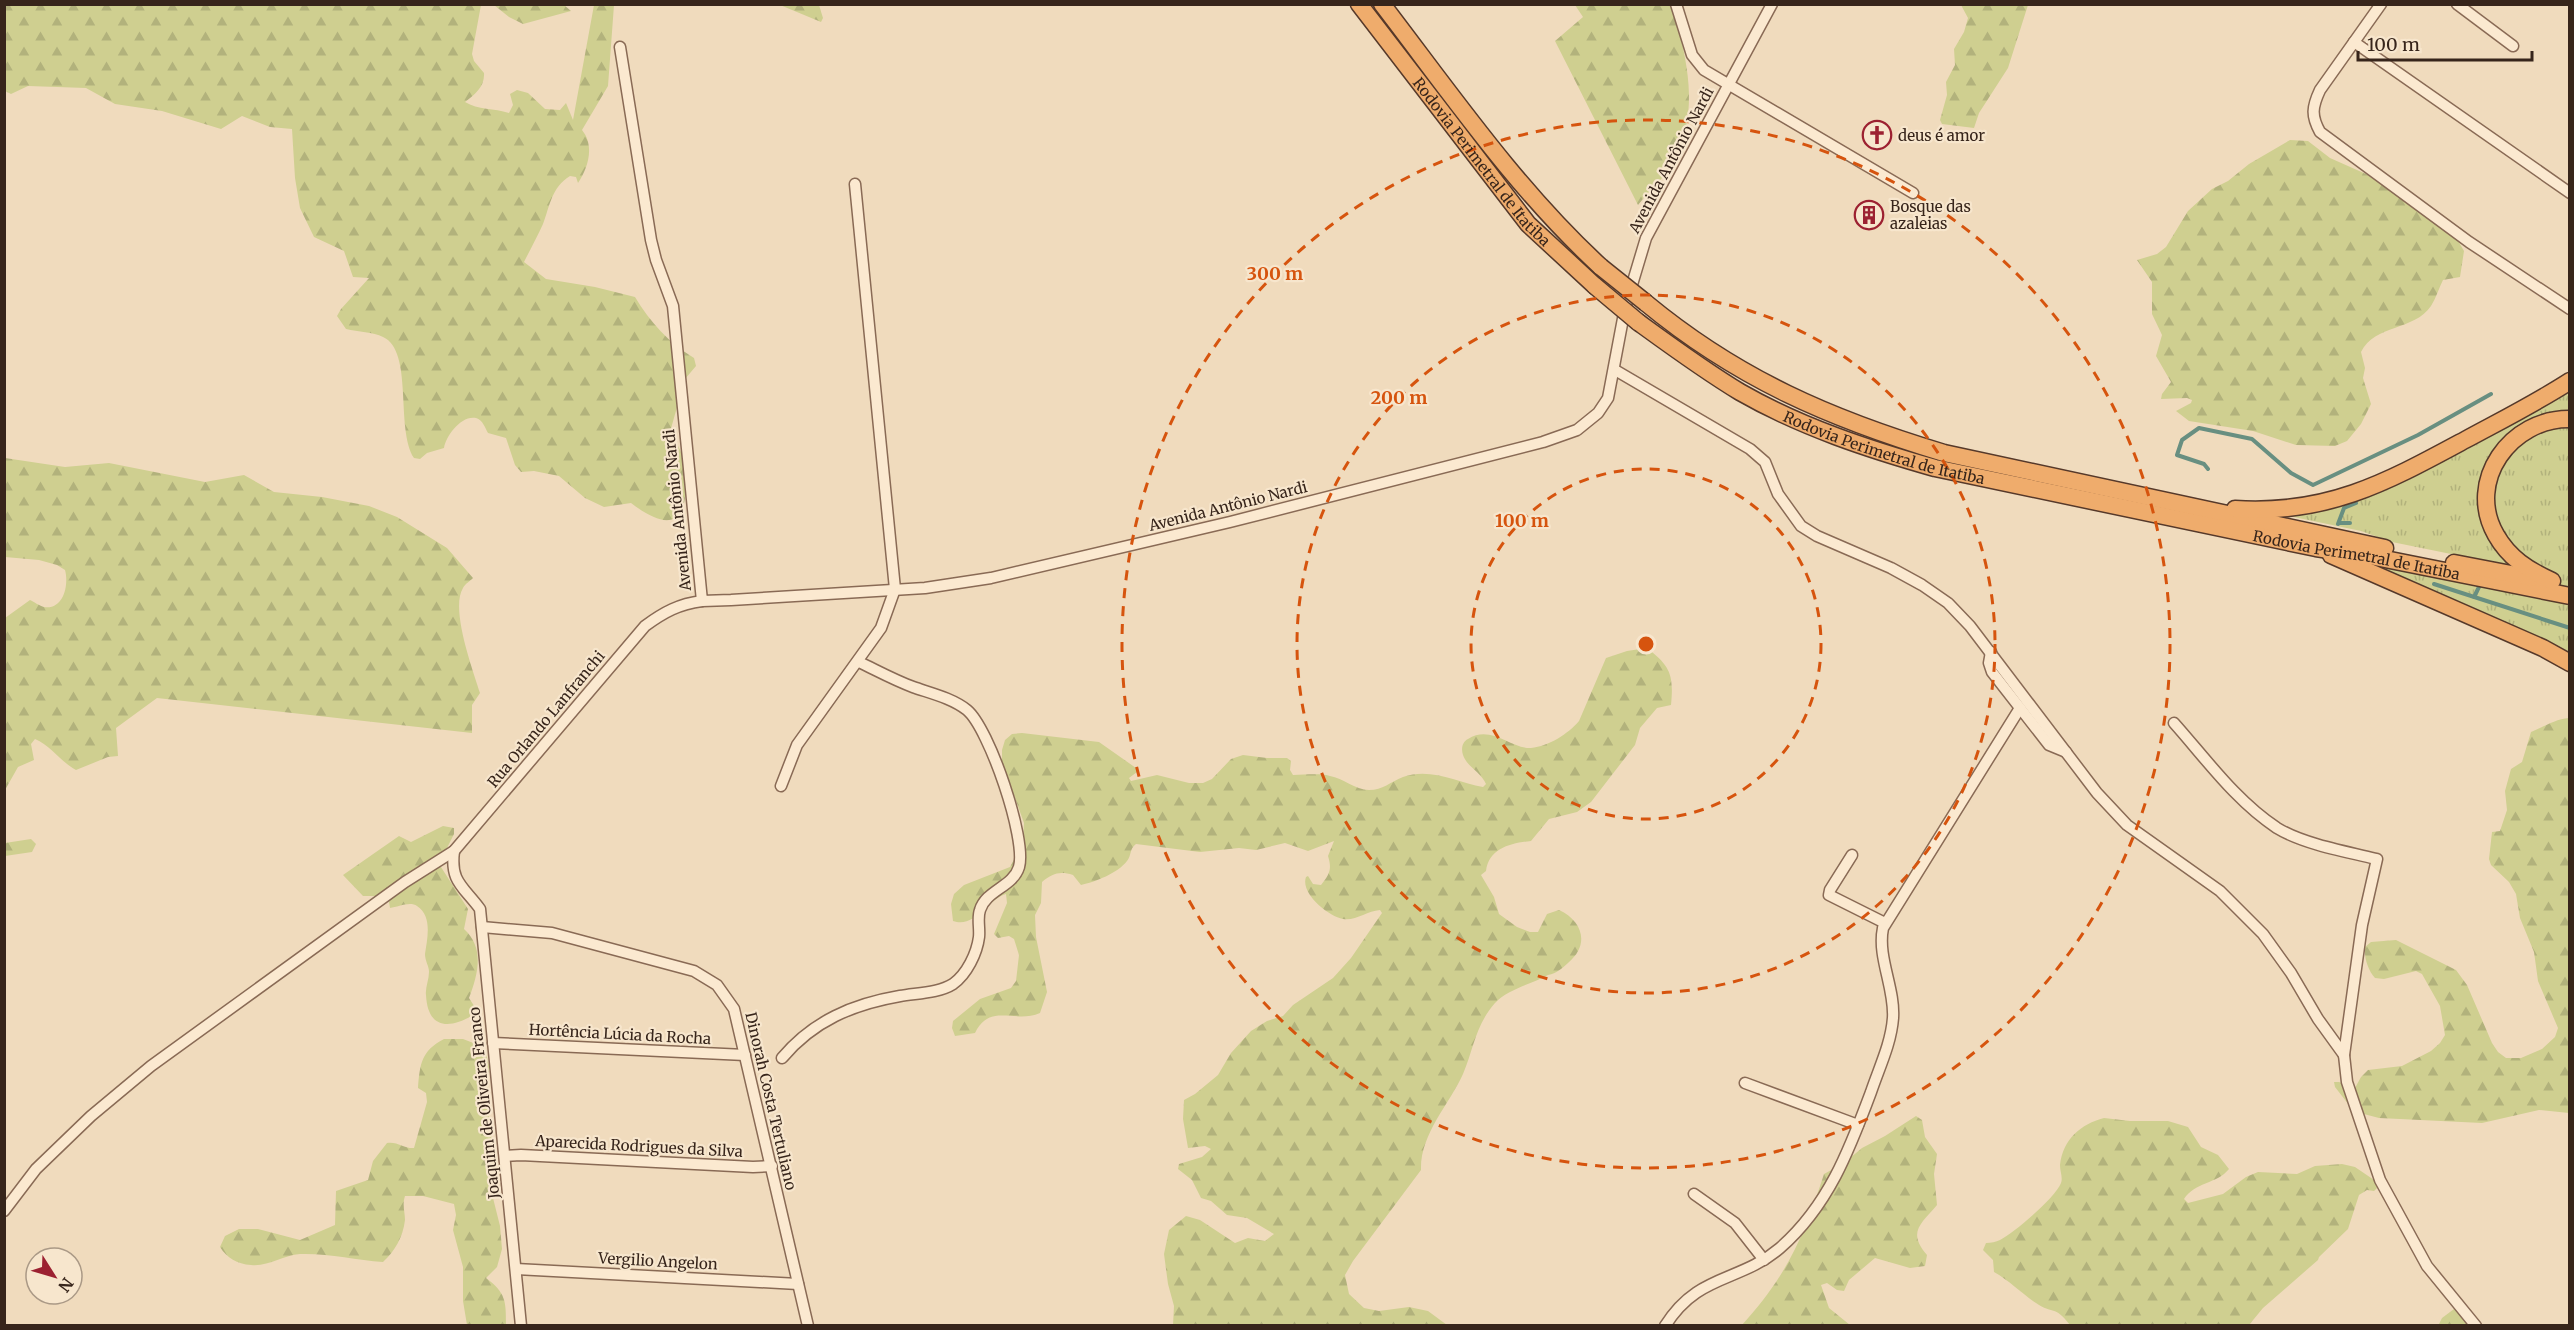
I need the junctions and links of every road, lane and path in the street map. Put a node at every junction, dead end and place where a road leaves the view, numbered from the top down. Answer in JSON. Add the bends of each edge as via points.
{"nodes":[{"id":1,"x":1359,"y":4,"type":"edge"},
{"id":2,"x":1382,"y":4,"type":"edge"},
{"id":3,"x":1676,"y":4,"type":"edge"},
{"id":4,"x":1772,"y":4,"type":"edge"},
{"id":5,"x":2381,"y":4,"type":"edge"},
{"id":6,"x":2457,"y":4,"type":"edge"},
{"id":7,"x":2354,"y":42,"type":"junction"},
{"id":8,"x":620,"y":46,"type":"dead end"},
{"id":9,"x":2513,"y":46,"type":"dead end"},
{"id":10,"x":1727,"y":86,"type":"junction"},
{"id":11,"x":855,"y":184,"type":"dead end"},
{"id":12,"x":1913,"y":193,"type":"dead end"},
{"id":13,"x":2570,"y":193,"type":"edge"},
{"id":14,"x":2570,"y":309,"type":"edge"},
{"id":15,"x":1614,"y":370,"type":"junction"},
{"id":16,"x":2570,"y":381,"type":"edge"},
{"id":17,"x":2570,"y":419,"type":"edge"},
{"id":18,"x":2208,"y":509,"type":"junction"},
{"id":19,"x":2316,"y":548,"type":"junction"},
{"id":20,"x":2561,"y":588,"type":"edge"},
{"id":21,"x":895,"y":589,"type":"junction"},
{"id":22,"x":702,"y":601,"type":"junction"},
{"id":23,"x":1991,"y":652,"type":"junction"},
{"id":24,"x":859,"y":662,"type":"junction"},
{"id":25,"x":2570,"y":663,"type":"edge"},
{"id":26,"x":2020,"y":708,"type":"junction"},
{"id":27,"x":2174,"y":723,"type":"dead end"},
{"id":28,"x":2066,"y":752,"type":"junction"},
{"id":29,"x":781,"y":786,"type":"dead end"},
{"id":30,"x":454,"y":851,"type":"junction"},
{"id":31,"x":1852,"y":855,"type":"dead end"},
{"id":32,"x":1885,"y":923,"type":"junction"},
{"id":33,"x":482,"y":927,"type":"junction"},
{"id":34,"x":493,"y":1043,"type":"junction"},
{"id":35,"x":2344,"y":1054,"type":"junction"},
{"id":36,"x":744,"y":1055,"type":"junction"},
{"id":37,"x":782,"y":1058,"type":"dead end"},
{"id":38,"x":1745,"y":1083,"type":"dead end"},
{"id":39,"x":1858,"y":1125,"type":"junction"},
{"id":40,"x":504,"y":1156,"type":"junction"},
{"id":41,"x":772,"y":1166,"type":"junction"},
{"id":42,"x":1694,"y":1194,"type":"dead end"},
{"id":43,"x":4,"y":1211,"type":"edge"},
{"id":44,"x":1764,"y":1260,"type":"junction"},
{"id":45,"x":516,"y":1269,"type":"junction"},
{"id":46,"x":798,"y":1284,"type":"junction"},
{"id":47,"x":521,"y":1326,"type":"edge"},
{"id":48,"x":808,"y":1326,"type":"edge"},
{"id":49,"x":1665,"y":1326,"type":"edge"},
{"id":50,"x":2476,"y":1326,"type":"edge"}],
"edges":[{"from":1,"to":19,"type":"highway","name":"Rodovia Perimetral de Itatiba","bridge":true,"via":[[1528,224],[1638,322],[1740,392],[1821,430],[1947,471]]},
{"from":2,"to":18,"type":"highway","name":"Rodovia Perimetral de Itatiba","bridge":true,"via":[[1562,230],[1681,332],[1755,379],[1792,398],[1944,453]]},
{"from":3,"to":10,"type":"street","via":[[1692,55],[1704,70]]},
{"from":4,"to":10,"type":"street","name":"Avenida Antônio Nardi"},
{"from":5,"to":7,"type":"street"},
{"from":6,"to":9,"type":"street"},
{"from":7,"to":13,"type":"street"},
{"from":7,"to":14,"type":"street","via":[[2313,105],[2313,119],[2320,132],[2469,242]]},
{"from":8,"to":22,"type":"street","name":"Avenida Antônio Nardi","via":[[651,240],[673,306]]},
{"from":10,"to":12,"type":"street"},
{"from":10,"to":15,"type":"street","name":"Avenida Antônio Nardi","via":[[1646,238],[1625,308]]},
{"from":11,"to":21,"type":"street"},
{"from":15,"to":21,"type":"street","name":"Avenida Antônio Nardi","via":[[1608,398],[1598,413],[1577,430],[1543,442],[1002,576]]},
{"from":15,"to":23,"type":"street","via":[[1750,449],[1765,462],[1778,495],[1801,526],[1922,585],[1955,611]]},
{"from":16,"to":18,"type":"highway","via":[[2431,459],[2363,491],[2308,506]]},
{"from":17,"to":20,"type":"highway","via":[[2545,422],[2518,434],[2497,459],[2488,480],[2486,501],[2491,525],[2505,549],[2517,562]]},
{"from":18,"to":20,"type":"highway","name":"Rodovia Perimetral de Itatiba"},
{"from":19,"to":20,"type":"highway","name":"Rodovia Perimetral de Itatiba"},
{"from":19,"to":25,"type":"highway"},
{"from":21,"to":22,"type":"street","name":"Avenida Antônio Nardi"},
{"from":21,"to":24,"type":"street","via":[[881,628]]},
{"from":22,"to":30,"type":"street","name":"Rua Orlando Lanfranchi","via":[[665,611],[645,626]]},
{"from":23,"to":26,"type":"street","via":[[1992,672]]},
{"from":23,"to":28,"type":"street"},
{"from":24,"to":29,"type":"street","via":[[797,745]]},
{"from":24,"to":37,"type":"street","via":[[948,699],[977,720],[1018,829],[1019,868],[1011,881],[980,909],[975,953],[953,984],[850,1008],[799,1038]]},
{"from":26,"to":28,"type":"street","via":[[2049,744]]},
{"from":26,"to":32,"type":"street"},
{"from":27,"to":35,"type":"street","via":[[2231,789],[2278,828],[2321,846],[2377,859],[2362,925]]},
{"from":28,"to":35,"type":"street","via":[[2127,825],[2220,891],[2263,934]]},
{"from":30,"to":33,"type":"street","name":"Joaquim de Oliveira Franco","via":[[452,868],[480,909]]},
{"from":30,"to":43,"type":"street","name":"Rua Orlando Lanfranchi","via":[[150,1066],[36,1169]]},
{"from":31,"to":32,"type":"street","via":[[1830,895]]},
{"from":32,"to":39,"type":"street","via":[[1881,939],[1892,994],[1892,1028]]},
{"from":33,"to":34,"type":"street","name":"Joaquim de Oliveira Franco"},
{"from":33,"to":36,"type":"street","name":"Dinorah Costa Tertuliano","via":[[552,933],[694,971],[717,985],[734,1009]]},
{"from":34,"to":36,"type":"street","name":"Hortência Lúcia da Rocha"},
{"from":34,"to":40,"type":"street","name":"Joaquim de Oliveira Franco"},
{"from":35,"to":50,"type":"street","via":[[2347,1082],[2380,1180],[2427,1266]]},
{"from":36,"to":41,"type":"street","name":"Dinorah Costa Tertuliano"},
{"from":38,"to":39,"type":"street"},
{"from":39,"to":44,"type":"street","via":[[1842,1166],[1817,1209]]},
{"from":40,"to":41,"type":"street","name":"Aparecida Rodrigues da Silva"},
{"from":40,"to":45,"type":"street","name":"Joaquim de Oliveira Franco"},
{"from":41,"to":46,"type":"street","name":"Dinorah Costa Tertuliano"},
{"from":42,"to":44,"type":"street","via":[[1735,1223]]},
{"from":44,"to":49,"type":"street","via":[[1700,1288],[1680,1305]]},
{"from":45,"to":46,"type":"street","name":"Vergilio Angelon"},
{"from":45,"to":47,"type":"street","name":"Joaquim de Oliveira Franco"},
{"from":46,"to":48,"type":"street","name":"Dinorah Costa Tertuliano"}]}
